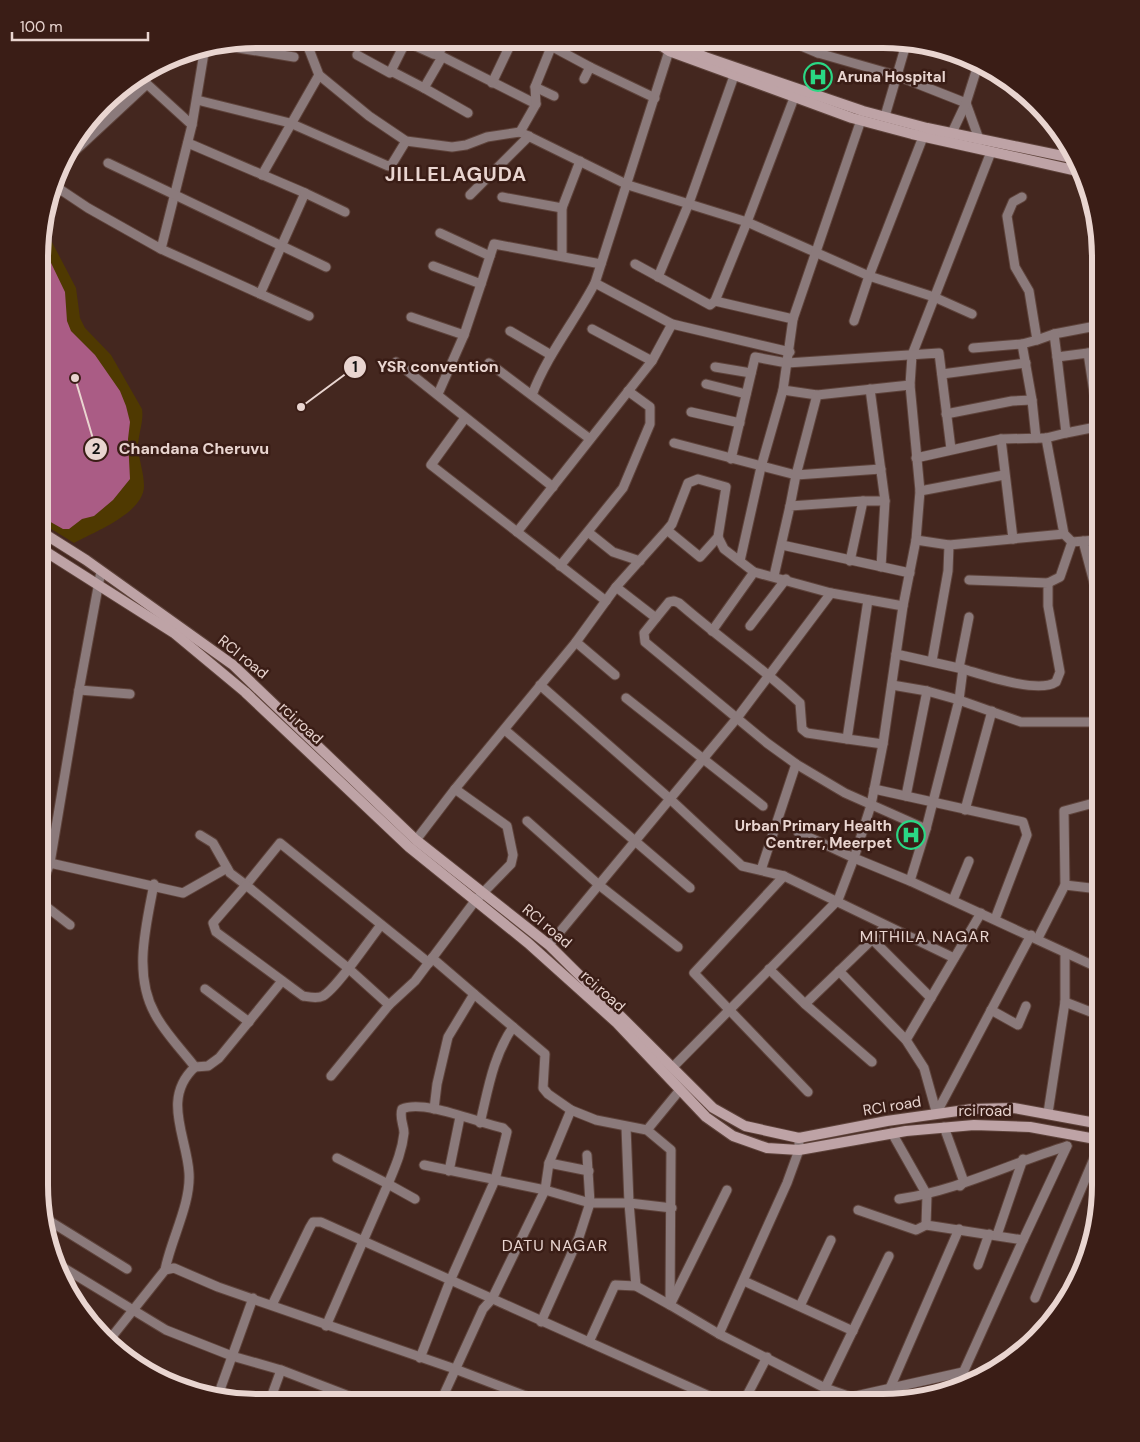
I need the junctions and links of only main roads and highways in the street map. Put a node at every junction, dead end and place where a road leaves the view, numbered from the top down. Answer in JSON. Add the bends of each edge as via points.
{"nodes":[{"id":1,"x":665,"y":48,"type":"edge"},
{"id":2,"x":687,"y":48,"type":"edge"},
{"id":3,"x":949,"y":138,"type":"junction"},
{"id":4,"x":977,"y":144,"type":"junction"},
{"id":5,"x":1067,"y":158,"type":"edge"},
{"id":6,"x":1074,"y":170,"type":"edge"},
{"id":7,"x":48,"y":536,"type":"edge"},
{"id":8,"x":48,"y":553,"type":"edge"},
{"id":9,"x":1092,"y":1122,"type":"edge"},
{"id":10,"x":1092,"y":1139,"type":"edge"}],
"edges":[{"from":1,"to":3,"type":"main road","via":[[861,120],[923,137]]},
{"from":2,"to":3,"type":"main road","via":[[729,66]]},
{"from":3,"to":4,"type":"main road"},
{"from":4,"to":5,"type":"main road"},
{"from":4,"to":6,"type":"main road","via":[[992,152]]},
{"from":7,"to":9,"type":"main road","name":"RCI road","via":[[233,665],[416,840],[548,945],[713,1108],[745,1126],[799,1138],[936,1112],[1014,1108]]},
{"from":8,"to":10,"type":"main road","name":"rci road","via":[[174,633],[245,692],[409,847],[528,943],[617,1023],[678,1091],[706,1117],[734,1136],[768,1148],[800,1150],[892,1133],[974,1125],[1030,1127]]}]}
